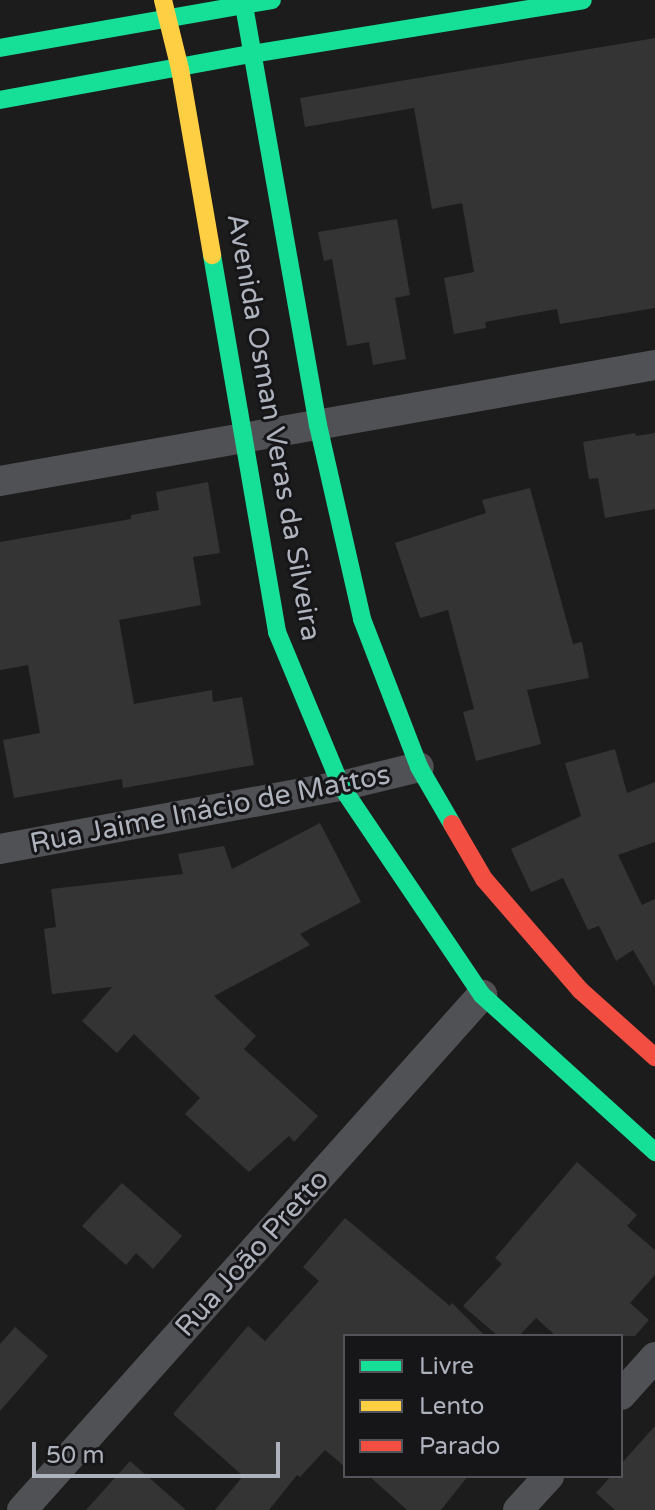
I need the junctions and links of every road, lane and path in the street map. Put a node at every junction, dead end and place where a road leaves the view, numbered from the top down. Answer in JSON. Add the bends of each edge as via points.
{"nodes":[{"id":1,"x":273,"y":0,"type":"edge"},
{"id":2,"x":583,"y":0,"type":"edge"},
{"id":3,"x":244,"y":2,"type":"edge"},
{"id":4,"x":165,"y":9,"type":"edge"},
{"id":5,"x":0,"y":48,"type":"edge"},
{"id":6,"x":251,"y":54,"type":"junction"},
{"id":7,"x":180,"y":69,"type":"junction"},
{"id":8,"x":0,"y":100,"type":"edge"},
{"id":9,"x":655,"y":365,"type":"edge"},
{"id":10,"x":318,"y":425,"type":"junction"},
{"id":11,"x":246,"y":437,"type":"junction"},
{"id":12,"x":0,"y":481,"type":"edge"},
{"id":13,"x":419,"y":767,"type":"junction"},
{"id":14,"x":341,"y":786,"type":"junction"},
{"id":15,"x":0,"y":849,"type":"edge"},
{"id":16,"x":482,"y":995,"type":"junction"},
{"id":17,"x":655,"y":1057,"type":"edge"},
{"id":18,"x":655,"y":1152,"type":"edge"},
{"id":19,"x":655,"y":1357,"type":"edge"},
{"id":20,"x":623,"y":1393,"type":"edge"},
{"id":21,"x":547,"y":1478,"type":"edge"},
{"id":22,"x":22,"y":1510,"type":"edge"},
{"id":23,"x":518,"y":1510,"type":"edge"}],
"edges":[{"from":1,"to":3,"type":"main road"},
{"from":2,"to":6,"type":"main road"},
{"from":3,"to":4,"type":"main road"},
{"from":3,"to":6,"type":"main road","name":"Avenida Osman Veras da Silveira"},
{"from":4,"to":5,"type":"main road"},
{"from":4,"to":7,"type":"main road","name":"Avenida Osman Veras da Silveira"},
{"from":6,"to":7,"type":"main road"},
{"from":6,"to":10,"type":"main road","name":"Avenida Osman Veras da Silveira"},
{"from":7,"to":8,"type":"main road"},
{"from":7,"to":11,"type":"main road","name":"Avenida Osman Veras da Silveira"},
{"from":9,"to":10,"type":"street"},
{"from":10,"to":11,"type":"street"},
{"from":10,"to":13,"type":"main road","name":"Avenida Osman Veras da Silveira","via":[[362,619]]},
{"from":11,"to":12,"type":"street"},
{"from":11,"to":14,"type":"main road","name":"Avenida Osman Veras da Silveira","via":[[277,632]]},
{"from":13,"to":14,"type":"street","name":"Rua Jaime Inácio de Mattos"},
{"from":13,"to":17,"type":"main road","name":"Avenida Osman Veras da Silveira","via":[[484,879],[580,990]]},
{"from":14,"to":15,"type":"street","name":"Rua Jaime Inácio de Mattos"},
{"from":14,"to":16,"type":"main road","name":"Avenida Osman Veras da Silveira"},
{"from":16,"to":18,"type":"main road","name":"Avenida Osman Veras da Silveira"},
{"from":16,"to":22,"type":"street","name":"Rua João Pretto"},
{"from":19,"to":20,"type":"street"},
{"from":21,"to":23,"type":"street"}]}
